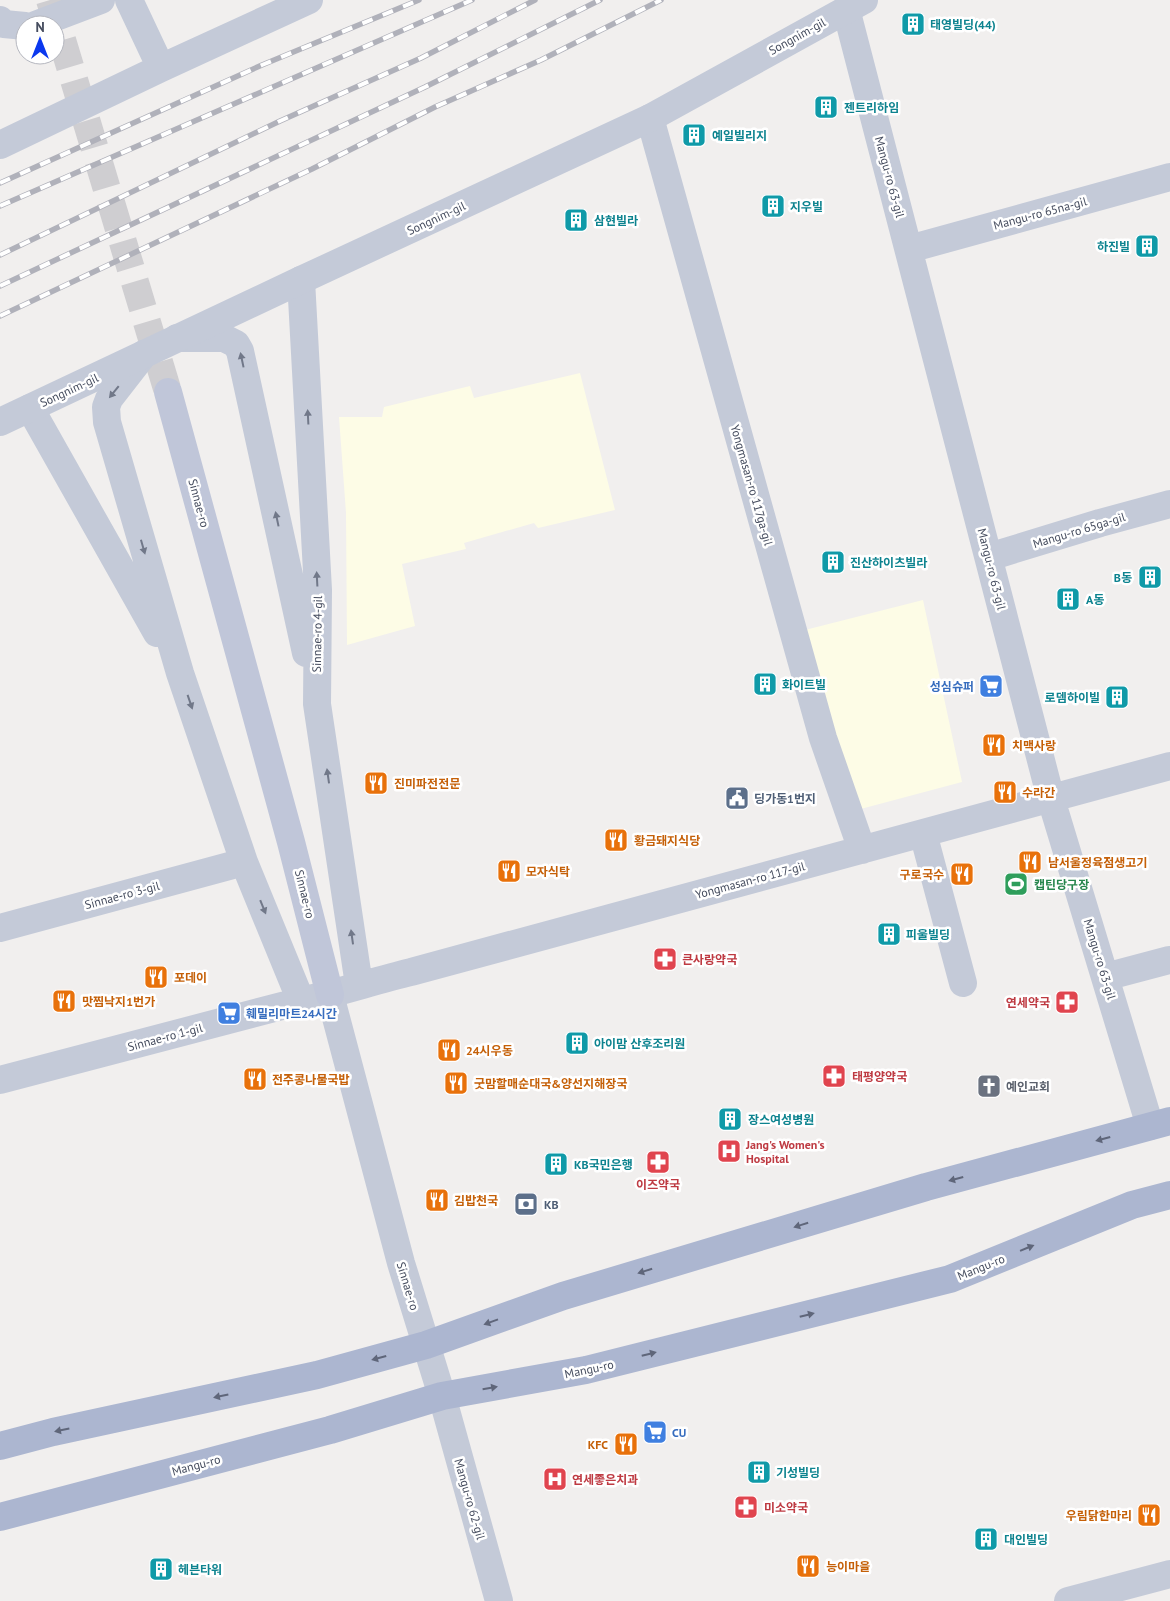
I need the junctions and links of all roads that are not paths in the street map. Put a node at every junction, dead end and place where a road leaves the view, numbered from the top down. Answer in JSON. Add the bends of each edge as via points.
{"nodes":[{"id":1,"x":101,"y":0,"type":"edge"},
{"id":2,"x":129,"y":0,"type":"edge"},
{"id":3,"x":309,"y":0,"type":"edge"},
{"id":4,"x":855,"y":4,"type":"edge"},
{"id":5,"x":61,"y":15,"type":"edge"},
{"id":6,"x":0,"y":20,"type":"edge"},
{"id":7,"x":15,"y":25,"type":"edge"},
{"id":8,"x":161,"y":68,"type":"junction"},
{"id":9,"x":650,"y":118,"type":"junction"},
{"id":10,"x":0,"y":145,"type":"edge"},
{"id":11,"x":1170,"y":177,"type":"edge"},
{"id":12,"x":909,"y":249,"type":"junction"},
{"id":13,"x":300,"y":280,"type":"junction"},
{"id":14,"x":177,"y":338,"type":"junction"},
{"id":15,"x":144,"y":354,"type":"junction"},
{"id":16,"x":168,"y":392,"type":"tunnel mouth"},
{"id":17,"x":30,"y":408,"type":"junction"},
{"id":18,"x":0,"y":422,"type":"edge"},
{"id":19,"x":1170,"y":504,"type":"edge"},
{"id":20,"x":989,"y":557,"type":"junction"},
{"id":21,"x":180,"y":673,"type":"junction"},
{"id":22,"x":317,"y":704,"type":"junction"},
{"id":23,"x":1170,"y":766,"type":"edge"},
{"id":24,"x":1051,"y":799,"type":"junction"},
{"id":25,"x":923,"y":833,"type":"junction"},
{"id":26,"x":862,"y":850,"type":"junction"},
{"id":27,"x":244,"y":862,"type":"junction"},
{"id":28,"x":0,"y":928,"type":"edge"},
{"id":29,"x":1169,"y":960,"type":"dead end"},
{"id":30,"x":1105,"y":976,"type":"junction"},
{"id":31,"x":963,"y":982,"type":"dead end"},
{"id":32,"x":359,"y":985,"type":"junction"},
{"id":33,"x":330,"y":994,"type":"junction"},
{"id":34,"x":301,"y":1000,"type":"junction"},
{"id":35,"x":0,"y":1080,"type":"edge"},
{"id":36,"x":1160,"y":1123,"type":"edge"},
{"id":37,"x":1170,"y":1195,"type":"edge"},
{"id":38,"x":426,"y":1345,"type":"junction"},
{"id":39,"x":442,"y":1396,"type":"junction"},
{"id":40,"x":0,"y":1446,"type":"edge"},
{"id":41,"x":0,"y":1517,"type":"edge"},
{"id":42,"x":1170,"y":1574,"type":"edge"},
{"id":43,"x":499,"y":1601,"type":"edge"},
{"id":44,"x":1068,"y":1601,"type":"edge"}],
"edges":[{"from":1,"to":5,"type":"street"},
{"from":2,"to":8,"type":"street"},
{"from":3,"to":8,"type":"street"},
{"from":4,"to":9,"type":"street","name":"Songnim-gil"},
{"from":4,"to":12,"type":"street","name":"Mangu-ro 63-gil"},
{"from":6,"to":7,"type":"street","via":[[4,24]]},
{"from":8,"to":10,"type":"street"},
{"from":9,"to":13,"type":"street","name":"Songnim-gil"},
{"from":9,"to":26,"type":"street","name":"Yongmasan-ro 117ga-gil","via":[[823,738]]},
{"from":11,"to":12,"type":"street","name":"Mangu-ro 65na-gil"},
{"from":12,"to":20,"type":"street","name":"Mangu-ro 63-gil"},
{"from":13,"to":14,"type":"street","name":"Songnim-gil"},
{"from":22,"to":13,"type":"street","name":"Sinnae-ro 4-gil","one_way":true,"via":[[318,590]]},
{"from":14,"to":15,"type":"street","name":"Songnim-gil"},
{"from":22,"to":14,"type":"street","one_way":true,"via":[[240,351],[236,344],[224,338]]},
{"from":15,"to":17,"type":"street","name":"Songnim-gil"},
{"from":15,"to":21,"type":"street","one_way":true,"via":[[109,399],[106,416]]},
{"from":16,"to":33,"type":"main road","name":"Sinnae-ro","via":[[292,842]]},
{"from":17,"to":18,"type":"street","name":"Songnim-gil"},
{"from":17,"to":21,"type":"street"},
{"from":19,"to":20,"type":"street","name":"Mangu-ro 65ga-gil"},
{"from":20,"to":24,"type":"street","name":"Mangu-ro 63-gil"},
{"from":21,"to":27,"type":"street","one_way":true},
{"from":32,"to":22,"type":"street","name":"Sinnae-ro 4-gil","one_way":true},
{"from":23,"to":24,"type":"street","name":"Yongmasan-ro 117-gil"},
{"from":24,"to":25,"type":"street","name":"Yongmasan-ro 117-gil"},
{"from":24,"to":30,"type":"street","name":"Mangu-ro 63-gil"},
{"from":25,"to":26,"type":"street","name":"Yongmasan-ro 117-gil"},
{"from":25,"to":31,"type":"street"},
{"from":26,"to":32,"type":"street","name":"Yongmasan-ro 117-gil"},
{"from":27,"to":28,"type":"street","name":"Sinnae-ro 3-gil"},
{"from":27,"to":34,"type":"street","one_way":true},
{"from":29,"to":30,"type":"street"},
{"from":30,"to":36,"type":"street","name":"Mangu-ro 63-gil"},
{"from":32,"to":33,"type":"street","name":"Yongmasan-ro 117-gil"},
{"from":33,"to":34,"type":"street","name":"Sinnae-ro 1-gil"},
{"from":33,"to":38,"type":"street","name":"Sinnae-ro"},
{"from":34,"to":35,"type":"street","name":"Sinnae-ro 1-gil"},
{"from":36,"to":38,"type":"main road","one_way":true,"via":[[926,1187],[563,1296]]},
{"from":39,"to":37,"type":"main road","name":"Mangu-ro","one_way":true,"via":[[586,1370],[950,1280],[1132,1205]]},
{"from":38,"to":39,"type":"street","name":"Sinnae-ro"},
{"from":38,"to":40,"type":"main road","one_way":true,"via":[[317,1375]]},
{"from":39,"to":41,"type":"main road","name":"Mangu-ro","via":[[330,1430]]},
{"from":39,"to":43,"type":"street","name":"Mangu-ro 62-gil"},
{"from":42,"to":44,"type":"street"}]}
